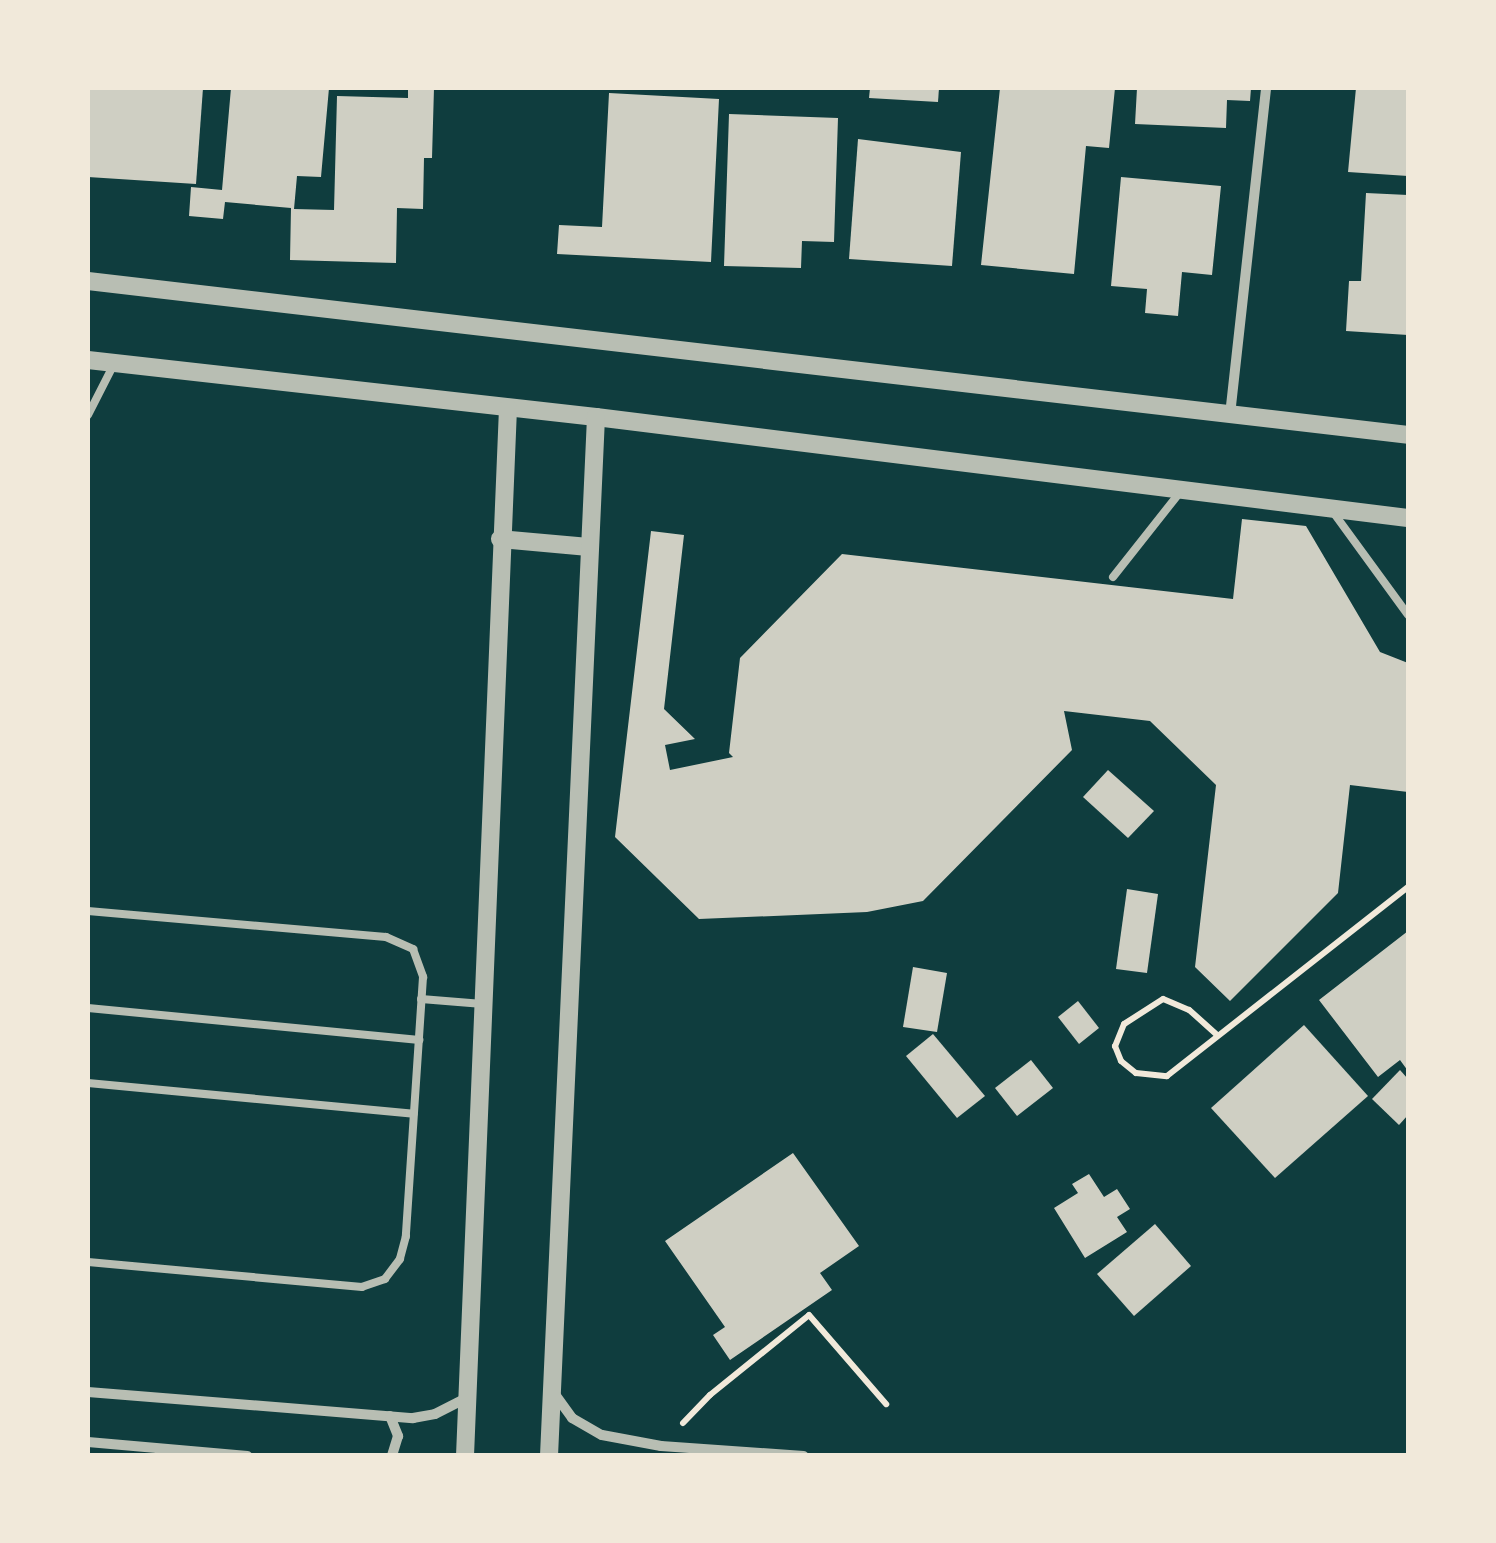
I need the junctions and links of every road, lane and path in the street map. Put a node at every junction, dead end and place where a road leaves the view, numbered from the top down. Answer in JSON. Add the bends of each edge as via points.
{"nodes":[{"id":1,"x":1266,"y":88,"type":"edge"},
{"id":2,"x":88,"y":282,"type":"edge"},
{"id":3,"x":88,"y":360,"type":"edge"},
{"id":4,"x":114,"y":363,"type":"junction"},
{"id":5,"x":508,"y":408,"type":"junction"},
{"id":6,"x":88,"y":415,"type":"edge"},
{"id":7,"x":1230,"y":415,"type":"junction"},
{"id":8,"x":596,"y":417,"type":"junction"},
{"id":9,"x":1408,"y":436,"type":"edge"},
{"id":10,"x":1180,"y":491,"type":"junction"},
{"id":11,"x":1330,"y":508,"type":"junction"},
{"id":12,"x":1408,"y":518,"type":"edge"},
{"id":13,"x":500,"y":539,"type":"junction"},
{"id":14,"x":590,"y":547,"type":"junction"},
{"id":15,"x":1113,"y":577,"type":"dead end"},
{"id":16,"x":1408,"y":615,"type":"edge"},
{"id":17,"x":1408,"y":887,"type":"edge"},
{"id":18,"x":88,"y":911,"type":"edge"},
{"id":19,"x":421,"y":999,"type":"junction"},
{"id":20,"x":483,"y":1004,"type":"junction"},
{"id":21,"x":88,"y":1008,"type":"edge"},
{"id":22,"x":1216,"y":1034,"type":"junction"},
{"id":23,"x":418,"y":1040,"type":"junction"},
{"id":24,"x":88,"y":1082,"type":"edge"},
{"id":25,"x":414,"y":1114,"type":"junction"},
{"id":26,"x":88,"y":1262,"type":"edge"},
{"id":27,"x":551,"y":1386,"type":"junction"},
{"id":28,"x":88,"y":1392,"type":"edge"},
{"id":29,"x":468,"y":1397,"type":"junction"},
{"id":30,"x":886,"y":1404,"type":"dead end"},
{"id":31,"x":390,"y":1416,"type":"junction"},
{"id":32,"x":88,"y":1442,"type":"edge"},
{"id":33,"x":132,"y":1451,"type":"edge"},
{"id":34,"x":658,"y":1451,"type":"edge"},
{"id":35,"x":248,"y":1456,"type":"edge"},
{"id":36,"x":392,"y":1456,"type":"edge"},
{"id":37,"x":465,"y":1456,"type":"edge"},
{"id":38,"x":549,"y":1456,"type":"edge"},
{"id":39,"x":804,"y":1456,"type":"edge"}],
"edges":[{"from":1,"to":7,"type":"street"},
{"from":2,"to":7,"type":"street"},
{"from":3,"to":4,"type":"street"},
{"from":4,"to":5,"type":"street"},
{"from":4,"to":6,"type":"lane"},
{"from":5,"to":8,"type":"street"},
{"from":5,"to":13,"type":"street"},
{"from":7,"to":9,"type":"street"},
{"from":8,"to":10,"type":"street"},
{"from":8,"to":14,"type":"street"},
{"from":10,"to":11,"type":"street"},
{"from":10,"to":15,"type":"lane"},
{"from":11,"to":12,"type":"street"},
{"from":11,"to":16,"type":"lane"},
{"from":13,"to":14,"type":"street"},
{"from":13,"to":20,"type":"street"},
{"from":14,"to":27,"type":"street"},
{"from":17,"to":22,"type":"path"},
{"from":18,"to":19,"type":"lane","via":[[400,940],[421,962]]},
{"from":19,"to":20,"type":"lane"},
{"from":19,"to":23,"type":"lane"},
{"from":20,"to":29,"type":"street"},
{"from":21,"to":23,"type":"lane"},
{"from":22,"to":22,"type":"path","via":[[1176,1070],[1156,1078],[1136,1073],[1114,1046],[1124,1024],[1163,999],[1189,1010]]},
{"from":23,"to":25,"type":"lane"},
{"from":24,"to":25,"type":"lane"},
{"from":25,"to":26,"type":"lane","via":[[406,1236],[385,1279],[362,1287]]},
{"from":27,"to":34,"type":"street","via":[[588,1429]]},
{"from":27,"to":38,"type":"street"},
{"from":28,"to":31,"type":"street"},
{"from":29,"to":31,"type":"street","via":[[435,1414]]},
{"from":29,"to":37,"type":"street"},
{"from":30,"to":34,"type":"path","via":[[810,1315],[710,1395]]},
{"from":31,"to":36,"type":"street","via":[[398,1436]]},
{"from":32,"to":33,"type":"street"},
{"from":33,"to":35,"type":"street"},
{"from":34,"to":39,"type":"street"}]}
